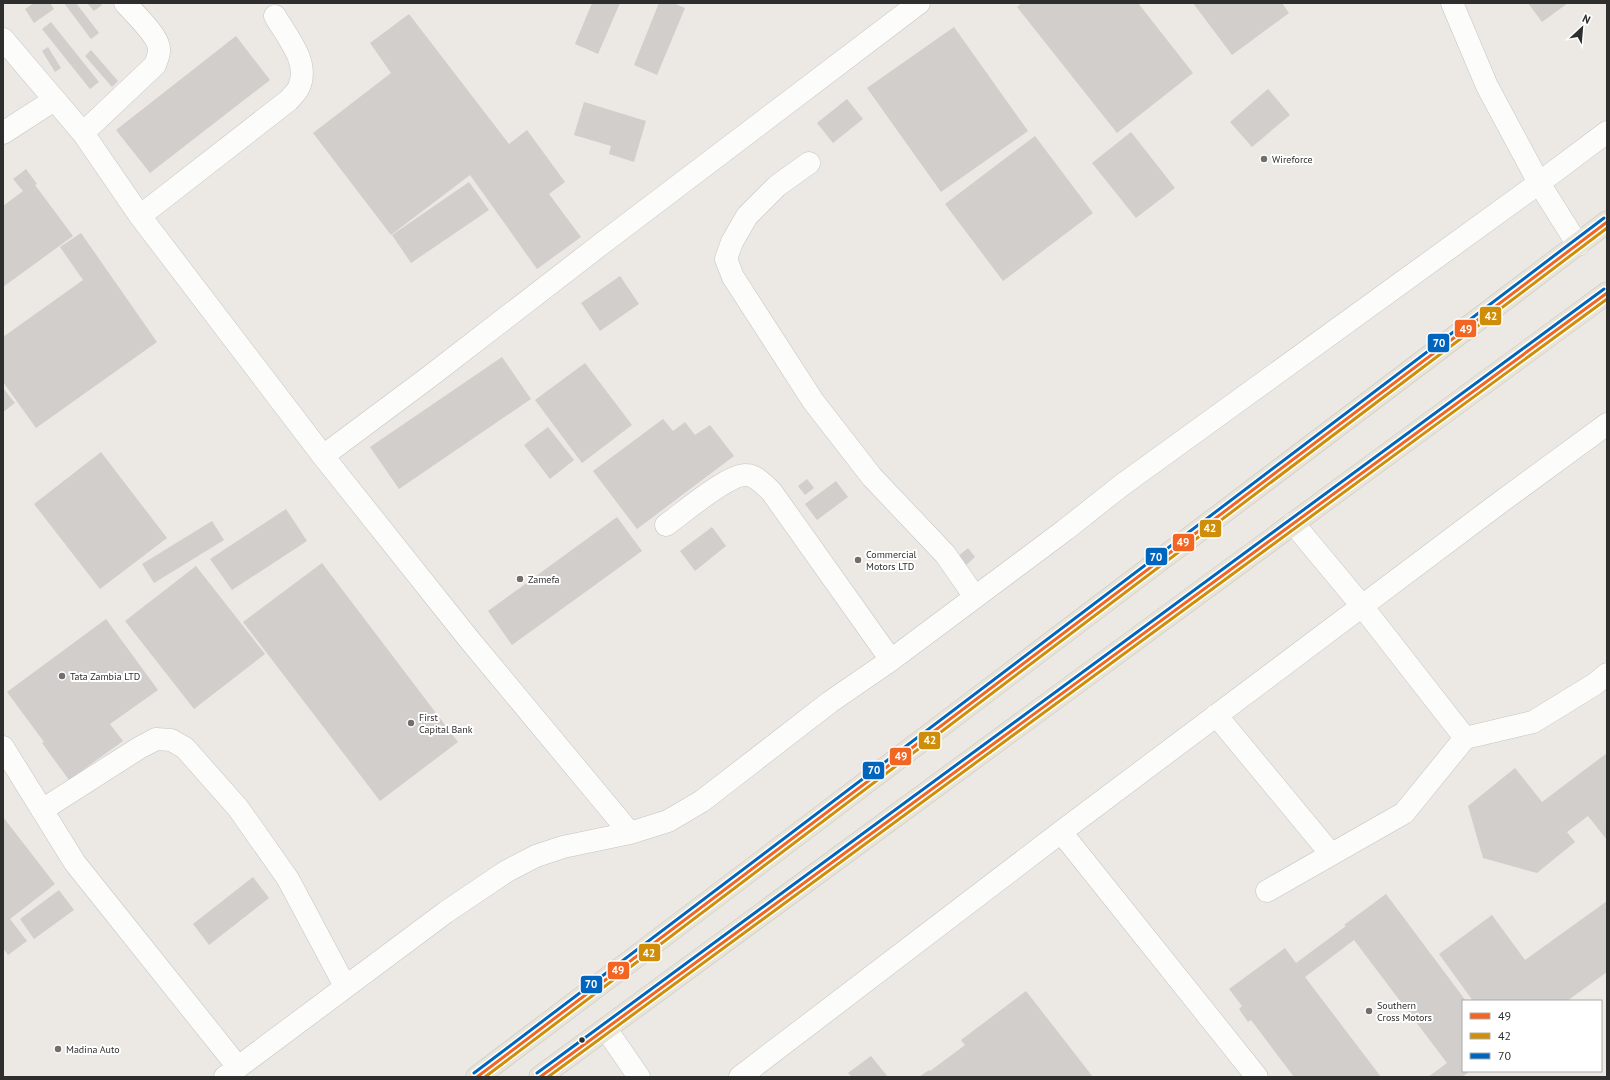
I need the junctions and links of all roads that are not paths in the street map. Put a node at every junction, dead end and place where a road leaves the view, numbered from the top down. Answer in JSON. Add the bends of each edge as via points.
{"nodes":[{"id":1,"x":125,"y":3,"type":"edge"},
{"id":2,"x":919,"y":3,"type":"edge"},
{"id":3,"x":1452,"y":3,"type":"edge"},
{"id":4,"x":275,"y":16,"type":"dead end"},
{"id":5,"x":3,"y":39,"type":"edge"},
{"id":6,"x":54,"y":100,"type":"junction"},
{"id":7,"x":1607,"y":132,"type":"edge"},
{"id":8,"x":3,"y":133,"type":"edge"},
{"id":9,"x":83,"y":133,"type":"junction"},
{"id":10,"x":809,"y":163,"type":"dead end"},
{"id":11,"x":1539,"y":184,"type":"junction"},
{"id":12,"x":140,"y":216,"type":"junction"},
{"id":13,"x":1607,"y":222,"type":"edge"},
{"id":14,"x":1578,"y":244,"type":"junction"},
{"id":15,"x":1607,"y":293,"type":"edge"},
{"id":16,"x":1607,"y":424,"type":"edge"},
{"id":17,"x":323,"y":456,"type":"junction"},
{"id":18,"x":1293,"y":523,"type":"junction"},
{"id":19,"x":666,"y":525,"type":"dead end"},
{"id":20,"x":975,"y":597,"type":"junction"},
{"id":21,"x":1362,"y":606,"type":"junction"},
{"id":22,"x":891,"y":660,"type":"junction"},
{"id":23,"x":1607,"y":674,"type":"edge"},
{"id":24,"x":1216,"y":715,"type":"junction"},
{"id":25,"x":1465,"y":738,"type":"junction"},
{"id":26,"x":3,"y":747,"type":"edge"},
{"id":27,"x":42,"y":810,"type":"junction"},
{"id":28,"x":1061,"y":832,"type":"junction"},
{"id":29,"x":630,"y":833,"type":"junction"},
{"id":30,"x":1332,"y":854,"type":"junction"},
{"id":31,"x":1267,"y":891,"type":"dead end"},
{"id":32,"x":345,"y":986,"type":"junction"},
{"id":33,"x":606,"y":1029,"type":"junction"},
{"id":34,"x":232,"y":1072,"type":"edge"},
{"id":35,"x":478,"y":1077,"type":"edge"},
{"id":36,"x":540,"y":1077,"type":"edge"},
{"id":37,"x":639,"y":1077,"type":"edge"},
{"id":38,"x":740,"y":1077,"type":"edge"},
{"id":39,"x":1257,"y":1077,"type":"edge"}],
"edges":[{"from":1,"to":9,"type":"street","via":[[158,44],[159,54],[155,65]]},
{"from":2,"to":17,"type":"street","via":[[604,242],[430,378]]},
{"from":3,"to":11,"type":"street","via":[[1487,86]]},
{"from":4,"to":12,"type":"street","via":[[298,54],[302,73],[298,88],[289,100]]},
{"from":5,"to":6,"type":"street"},
{"from":6,"to":8,"type":"street"},
{"from":6,"to":9,"type":"street"},
{"from":7,"to":11,"type":"street"},
{"from":9,"to":12,"type":"street"},
{"from":10,"to":20,"type":"street","via":[[777,186],[747,216],[732,242],[726,259],[733,277],[813,401],[872,477],[945,554]]},
{"from":11,"to":14,"type":"street"},
{"from":11,"to":20,"type":"street","via":[[1122,485]]},
{"from":12,"to":17,"type":"street"},
{"from":13,"to":14,"type":"main road"},
{"from":14,"to":35,"type":"main road"},
{"from":15,"to":18,"type":"main road"},
{"from":16,"to":21,"type":"street"},
{"from":17,"to":29,"type":"street","via":[[468,638]]},
{"from":18,"to":21,"type":"street"},
{"from":18,"to":33,"type":"main road"},
{"from":19,"to":22,"type":"street","via":[[728,480],[745,474],[754,476],[771,491]]},
{"from":20,"to":22,"type":"street"},
{"from":21,"to":24,"type":"street"},
{"from":21,"to":25,"type":"street"},
{"from":22,"to":29,"type":"street","via":[[830,702],[702,801],[668,821]]},
{"from":23,"to":25,"type":"street","via":[[1533,722]]},
{"from":24,"to":28,"type":"street"},
{"from":24,"to":30,"type":"street"},
{"from":25,"to":30,"type":"street","via":[[1404,813]]},
{"from":26,"to":27,"type":"street"},
{"from":27,"to":32,"type":"street","via":[[156,739],[171,740],[185,748],[238,808],[288,879]]},
{"from":27,"to":34,"type":"street","via":[[75,863]]},
{"from":28,"to":38,"type":"street"},
{"from":28,"to":39,"type":"street"},
{"from":29,"to":32,"type":"street","via":[[563,847],[507,871]]},
{"from":30,"to":31,"type":"street"},
{"from":32,"to":34,"type":"street"},
{"from":33,"to":36,"type":"main road"},
{"from":33,"to":37,"type":"street"}]}
